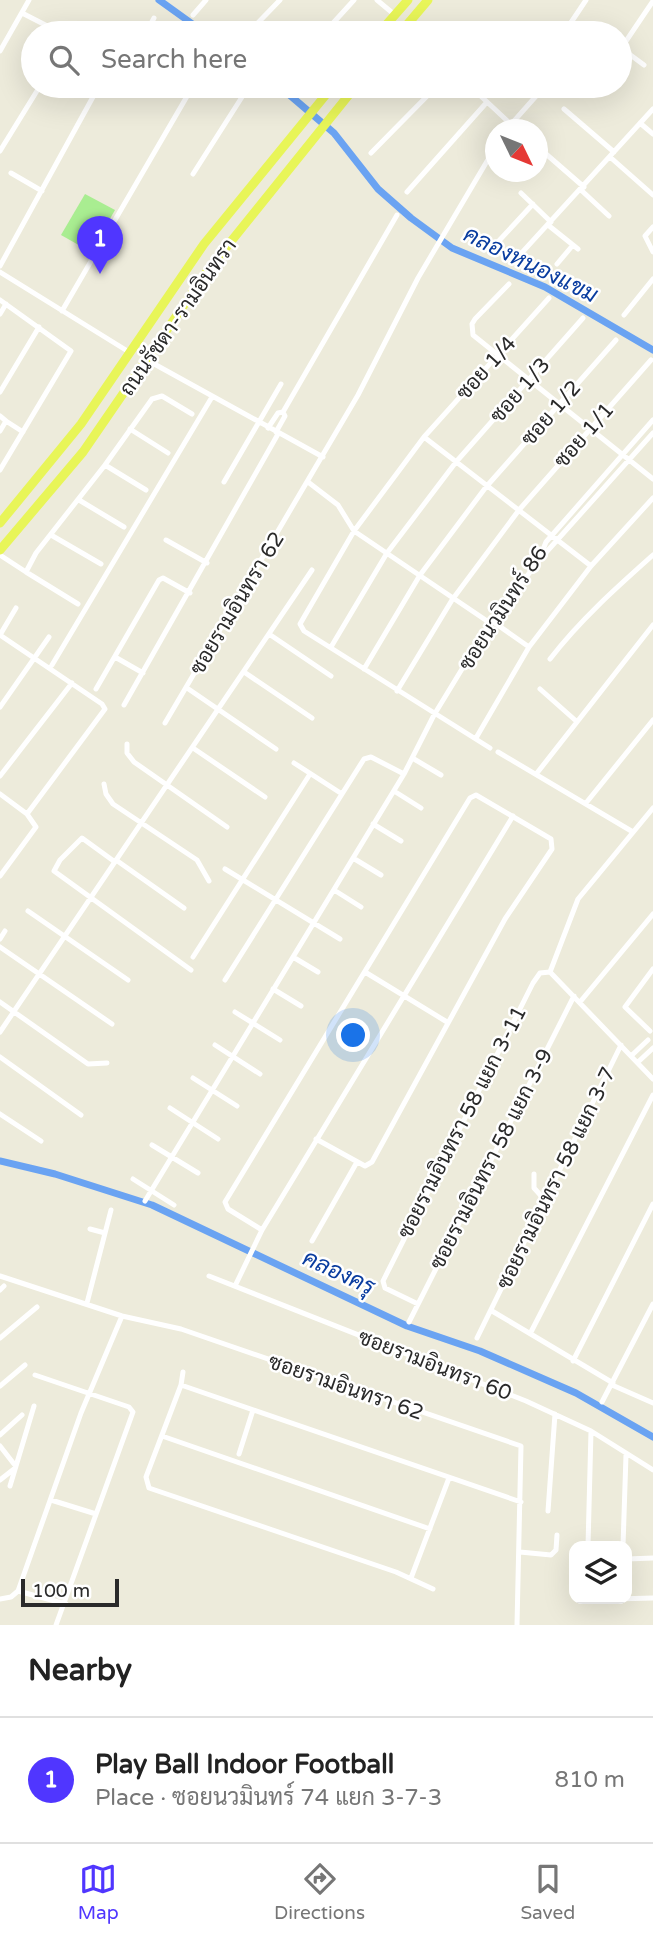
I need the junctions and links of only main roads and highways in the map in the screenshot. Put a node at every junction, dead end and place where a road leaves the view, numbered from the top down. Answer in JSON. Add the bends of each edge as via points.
{"nodes":[{"id":1,"x":408,"y":0,"type":"edge"},
{"id":2,"x":428,"y":0,"type":"edge"},
{"id":3,"x":389,"y":21,"type":"edge"},
{"id":4,"x":414,"y":21,"type":"edge"},
{"id":5,"x":322,"y":98,"type":"edge"},
{"id":6,"x":346,"y":98,"type":"edge"},
{"id":7,"x":0,"y":523,"type":"edge"},
{"id":8,"x":0,"y":550,"type":"edge"}],
"edges":[{"from":1,"to":3,"type":"main road"},
{"from":2,"to":4,"type":"main road"},
{"from":5,"to":7,"type":"main road","name":"ถนนรัชดา-รามอินทรา","via":[[204,244],[59,453]]},
{"from":6,"to":8,"type":"main road","name":"ถนนรัชดา-รามอินทรา","via":[[208,270],[83,452]]}]}
